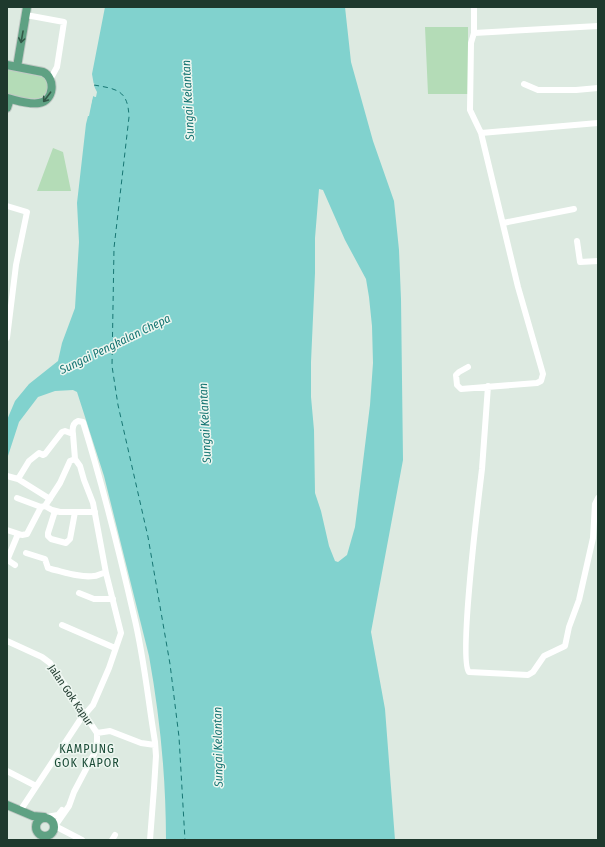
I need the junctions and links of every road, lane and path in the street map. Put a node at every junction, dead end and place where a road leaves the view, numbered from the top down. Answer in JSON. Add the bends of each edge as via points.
{"nodes":[{"id":1,"x":474,"y":7,"type":"edge"},
{"id":2,"x":26,"y":11,"type":"edge"},
{"id":3,"x":598,"y":26,"type":"edge"},
{"id":4,"x":474,"y":33,"type":"junction"},
{"id":5,"x":7,"y":65,"type":"edge"},
{"id":6,"x":17,"y":67,"type":"junction"},
{"id":7,"x":52,"y":75,"type":"junction"},
{"id":8,"x":524,"y":84,"type":"dead end"},
{"id":9,"x":598,"y":88,"type":"edge"},
{"id":10,"x":8,"y":98,"type":"edge"},
{"id":11,"x":7,"y":108,"type":"edge"},
{"id":12,"x":598,"y":123,"type":"edge"},
{"id":13,"x":481,"y":133,"type":"junction"},
{"id":14,"x":7,"y":206,"type":"edge"},
{"id":15,"x":574,"y":209,"type":"dead end"},
{"id":16,"x":502,"y":223,"type":"junction"},
{"id":17,"x":577,"y":241,"type":"dead end"},
{"id":18,"x":598,"y":261,"type":"edge"},
{"id":19,"x":9,"y":310,"type":"edge"},
{"id":20,"x":7,"y":338,"type":"edge"},
{"id":21,"x":468,"y":367,"type":"dead end"},
{"id":22,"x":488,"y":386,"type":"junction"},
{"id":23,"x":73,"y":434,"type":"junction"},
{"id":24,"x":75,"y":459,"type":"junction"},
{"id":25,"x":12,"y":477,"type":"edge"},
{"id":26,"x":17,"y":498,"type":"dead end"},
{"id":27,"x":598,"y":498,"type":"edge"},
{"id":28,"x":50,"y":499,"type":"junction"},
{"id":29,"x":43,"y":506,"type":"junction"},
{"id":30,"x":55,"y":511,"type":"junction"},
{"id":31,"x":75,"y":512,"type":"junction"},
{"id":32,"x":95,"y":512,"type":"junction"},
{"id":33,"x":7,"y":530,"type":"edge"},
{"id":34,"x":18,"y":534,"type":"junction"},
{"id":35,"x":26,"y":553,"type":"dead end"},
{"id":36,"x":15,"y":565,"type":"dead end"},
{"id":37,"x":106,"y":572,"type":"junction"},
{"id":38,"x":79,"y":593,"type":"dead end"},
{"id":39,"x":113,"y":599,"type":"junction"},
{"id":40,"x":62,"y":625,"type":"dead end"},
{"id":41,"x":7,"y":642,"type":"edge"},
{"id":42,"x":115,"y":648,"type":"junction"},
{"id":43,"x":85,"y":714,"type":"junction"},
{"id":44,"x":96,"y":733,"type":"junction"},
{"id":45,"x":155,"y":744,"type":"junction"},
{"id":46,"x":7,"y":771,"type":"edge"},
{"id":47,"x":36,"y":786,"type":"junction"},
{"id":48,"x":74,"y":792,"type":"junction"},
{"id":49,"x":7,"y":805,"type":"edge"},
{"id":50,"x":7,"y":809,"type":"edge"},
{"id":51,"x":20,"y":810,"type":"junction"},
{"id":52,"x":46,"y":818,"type":"junction"},
{"id":53,"x":38,"y":834,"type":"edge"},
{"id":54,"x":51,"y":834,"type":"edge"},
{"id":55,"x":82,"y":840,"type":"edge"},
{"id":56,"x":150,"y":840,"type":"edge"}],
"edges":[{"from":1,"to":4,"type":"street"},
{"from":2,"to":6,"type":"main road","one_way":true},
{"from":2,"to":7,"type":"street","via":[[64,22],[57,67]]},
{"from":3,"to":4,"type":"street"},
{"from":4,"to":13,"type":"street","via":[[471,43],[470,110]]},
{"from":5,"to":6,"type":"main road"},
{"from":6,"to":7,"type":"main road"},
{"from":7,"to":10,"type":"main road","one_way":true,"via":[[51,92],[43,102],[35,104]]},
{"from":8,"to":9,"type":"street","via":[[537,90]]},
{"from":10,"to":11,"type":"main road"},
{"from":12,"to":13,"type":"street"},
{"from":13,"to":16,"type":"street"},
{"from":14,"to":19,"type":"street","via":[[27,212]]},
{"from":15,"to":16,"type":"street"},
{"from":16,"to":22,"type":"street","via":[[543,374],[541,381],[537,383]]},
{"from":17,"to":18,"type":"street","via":[[580,262]]},
{"from":19,"to":20,"type":"street"},
{"from":21,"to":22,"type":"street","via":[[457,374],[459,388]]},
{"from":22,"to":27,"type":"street","via":[[482,469],[472,551],[467,671],[528,675],[544,656],[565,646],[579,601],[593,538],[595,504]]},
{"from":23,"to":24,"type":"street"},
{"from":23,"to":25,"type":"street","via":[[62,432],[45,454],[39,453]]},
{"from":23,"to":45,"type":"street","via":[[74,424],[78,421],[83,422],[111,518],[134,616]]},
{"from":24,"to":28,"type":"street","via":[[70,461]]},
{"from":24,"to":32,"type":"street","via":[[80,466]]},
{"from":25,"to":28,"type":"street"},
{"from":26,"to":29,"type":"street"},
{"from":28,"to":29,"type":"street"},
{"from":29,"to":30,"type":"street"},
{"from":29,"to":34,"type":"street","via":[[27,534]]},
{"from":30,"to":31,"type":"street"},
{"from":30,"to":31,"type":"street","via":[[48,536],[66,543],[70,539]]},
{"from":31,"to":32,"type":"street"},
{"from":32,"to":37,"type":"street"},
{"from":33,"to":34,"type":"street"},
{"from":34,"to":36,"type":"street","via":[[8,558]]},
{"from":35,"to":37,"type":"street","via":[[45,559],[51,569],[84,576]]},
{"from":37,"to":39,"type":"street"},
{"from":38,"to":39,"type":"street","via":[[94,599]]},
{"from":39,"to":42,"type":"street","via":[[121,630]]},
{"from":40,"to":42,"type":"street"},
{"from":41,"to":43,"type":"street","name":"Jalan Gok Kapur","via":[[50,663]]},
{"from":42,"to":43,"type":"street","via":[[93,705]]},
{"from":43,"to":44,"type":"street","name":"Jalan Gok Kapur"},
{"from":43,"to":47,"type":"street"},
{"from":44,"to":45,"type":"street","via":[[110,731],[141,743]]},
{"from":44,"to":48,"type":"street","name":"Jalan Gok Kapur","via":[[97,746]]},
{"from":45,"to":56,"type":"street"},
{"from":46,"to":47,"type":"street"},
{"from":47,"to":51,"type":"street"},
{"from":48,"to":52,"type":"street","name":"Jalan Gok Kapur","via":[[59,814]]},
{"from":48,"to":54,"type":"street","name":"Jalan Gok Kapur"},
{"from":49,"to":51,"type":"main road"},
{"from":50,"to":53,"type":"main road","via":[[32,822]]},
{"from":51,"to":52,"type":"main road","via":[[35,817]]},
{"from":52,"to":53,"type":"main road","via":[[36,823]]},
{"from":52,"to":54,"type":"main road","via":[[53,821]]},
{"from":53,"to":54,"type":"main road"},
{"from":54,"to":55,"type":"street"}]}
